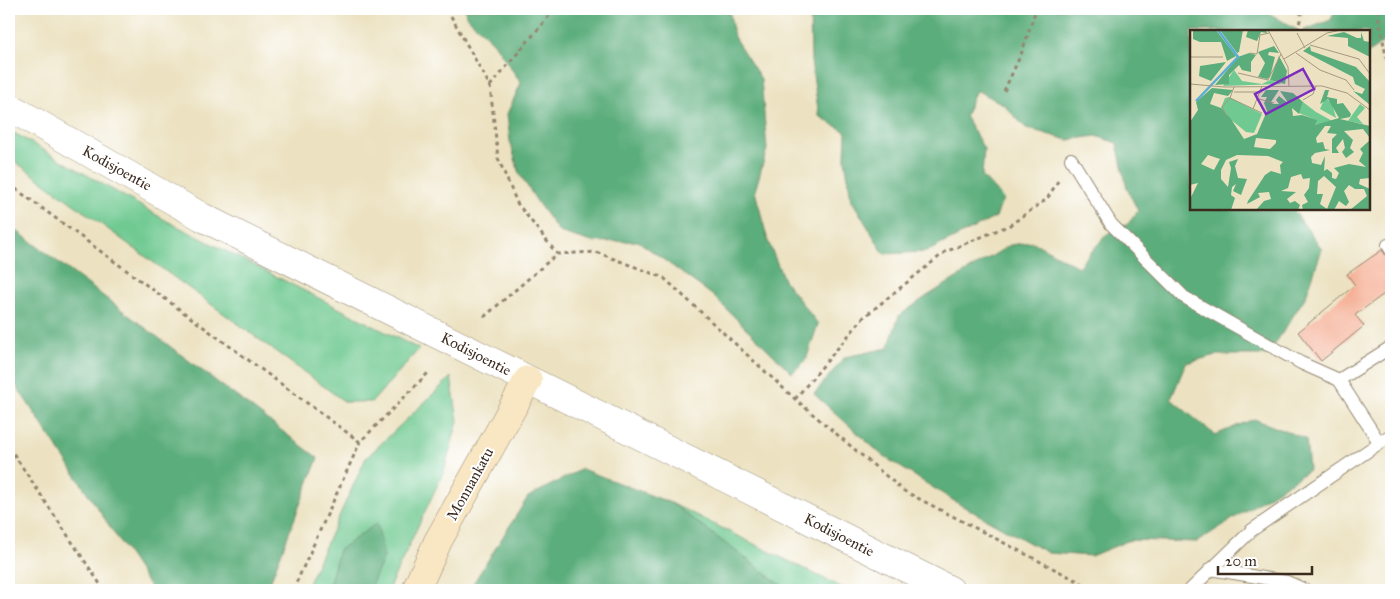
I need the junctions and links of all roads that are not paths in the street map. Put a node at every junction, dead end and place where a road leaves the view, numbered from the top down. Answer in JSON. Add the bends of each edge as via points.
{"nodes":[{"id":1,"x":9,"y":107,"type":"edge"},
{"id":2,"x":1071,"y":158,"type":"road end"},
{"id":3,"x":1389,"y":351,"type":"edge"},
{"id":4,"x":528,"y":380,"type":"junction"},
{"id":5,"x":1339,"y":380,"type":"junction"},
{"id":6,"x":1391,"y":435,"type":"edge"},
{"id":7,"x":1379,"y":442,"type":"junction"},
{"id":8,"x":1210,"y":569,"type":"junction"},
{"id":9,"x":416,"y":590,"type":"edge"},
{"id":10,"x":950,"y":590,"type":"edge"},
{"id":11,"x":1190,"y":590,"type":"edge"},
{"id":12,"x":1305,"y":590,"type":"edge"}],
"edges":[{"from":1,"to":4,"type":"street","name":"Kodisjoentie","via":[[202,217]]},
{"from":2,"to":5,"type":"lane","via":[[1111,224],[1184,297],[1301,364]]},
{"from":3,"to":5,"type":"lane"},
{"from":4,"to":9,"type":"main road","name":"Monnankatu","via":[[438,541]]},
{"from":4,"to":10,"type":"street","name":"Kodisjoentie"},
{"from":5,"to":7,"type":"lane"},
{"from":6,"to":7,"type":"lane"},
{"from":7,"to":8,"type":"lane","via":[[1252,530]]},
{"from":8,"to":11,"type":"lane"},
{"from":8,"to":12,"type":"lane","via":[[1288,582]]}]}
